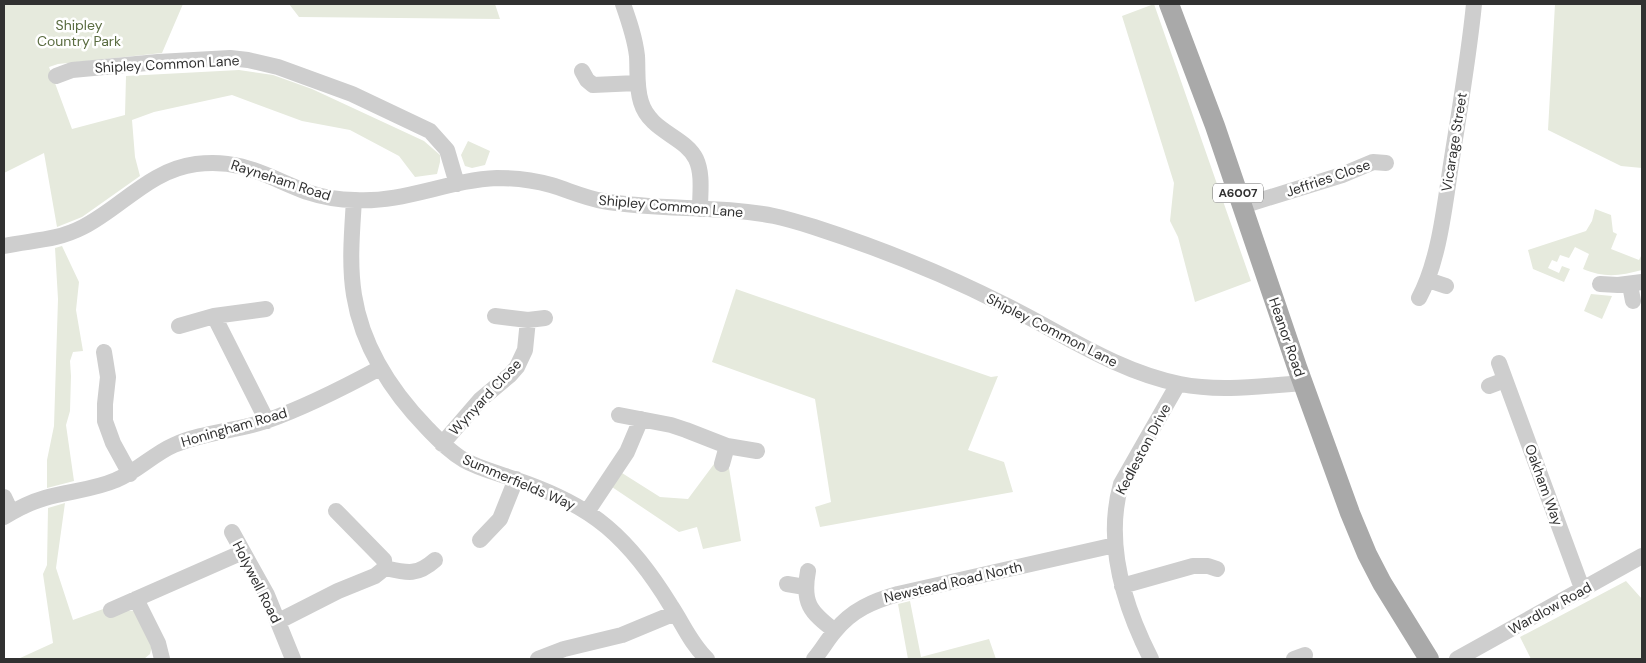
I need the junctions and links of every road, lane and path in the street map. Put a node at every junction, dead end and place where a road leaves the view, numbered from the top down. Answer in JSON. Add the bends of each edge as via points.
{"nodes":[{"id":1,"x":623,"y":4,"type":"edge"},
{"id":2,"x":1169,"y":4,"type":"edge"},
{"id":3,"x":1474,"y":4,"type":"edge"},
{"id":4,"x":582,"y":71,"type":"dead end"},
{"id":5,"x":56,"y":76,"type":"dead end"},
{"id":6,"x":637,"y":83,"type":"junction"},
{"id":7,"x":1386,"y":163,"type":"dead end"},
{"id":8,"x":458,"y":184,"type":"junction"},
{"id":9,"x":354,"y":200,"type":"junction"},
{"id":10,"x":1242,"y":206,"type":"junction"},
{"id":11,"x":700,"y":209,"type":"junction"},
{"id":12,"x":4,"y":246,"type":"edge"},
{"id":13,"x":1428,"y":280,"type":"junction"},
{"id":14,"x":1600,"y":284,"type":"dead end"},
{"id":15,"x":1446,"y":286,"type":"dead end"},
{"id":16,"x":1635,"y":289,"type":"edge"},
{"id":17,"x":1419,"y":298,"type":"dead end"},
{"id":18,"x":266,"y":309,"type":"dead end"},
{"id":19,"x":214,"y":316,"type":"junction"},
{"id":20,"x":495,"y":316,"type":"dead end"},
{"id":21,"x":545,"y":318,"type":"dead end"},
{"id":22,"x":528,"y":320,"type":"junction"},
{"id":23,"x":179,"y":326,"type":"dead end"},
{"id":24,"x":104,"y":352,"type":"dead end"},
{"id":25,"x":1499,"y":363,"type":"dead end"},
{"id":26,"x":380,"y":368,"type":"junction"},
{"id":27,"x":1505,"y":380,"type":"junction"},
{"id":28,"x":1303,"y":383,"type":"junction"},
{"id":29,"x":1178,"y":384,"type":"junction"},
{"id":30,"x":1489,"y":386,"type":"dead end"},
{"id":31,"x":619,"y":416,"type":"dead end"},
{"id":32,"x":641,"y":419,"type":"junction"},
{"id":33,"x":267,"y":420,"type":"junction"},
{"id":34,"x":442,"y":444,"type":"junction"},
{"id":35,"x":727,"y":446,"type":"junction"},
{"id":36,"x":757,"y":451,"type":"dead end"},
{"id":37,"x":722,"y":464,"type":"dead end"},
{"id":38,"x":130,"y":474,"type":"junction"},
{"id":39,"x":516,"y":479,"type":"junction"},
{"id":40,"x":4,"y":497,"type":"edge"},
{"id":41,"x":336,"y":511,"type":"dead end"},
{"id":42,"x":587,"y":512,"type":"junction"},
{"id":43,"x":8,"y":514,"type":"edge"},
{"id":44,"x":232,"y":532,"type":"dead end"},
{"id":45,"x":481,"y":540,"type":"dead end"},
{"id":46,"x":1115,"y":545,"type":"junction"},
{"id":47,"x":243,"y":552,"type":"junction"},
{"id":48,"x":1642,"y":556,"type":"edge"},
{"id":49,"x":435,"y":560,"type":"dead end"},
{"id":50,"x":385,"y":568,"type":"junction"},
{"id":51,"x":1218,"y":568,"type":"dead end"},
{"id":52,"x":808,"y":571,"type":"dead end"},
{"id":53,"x":787,"y":584,"type":"dead end"},
{"id":54,"x":1122,"y":586,"type":"junction"},
{"id":55,"x":805,"y":588,"type":"junction"},
{"id":56,"x":1583,"y":591,"type":"junction"},
{"id":57,"x":136,"y":598,"type":"junction"},
{"id":58,"x":110,"y":610,"type":"dead end"},
{"id":59,"x":675,"y":613,"type":"junction"},
{"id":60,"x":279,"y":621,"type":"junction"},
{"id":61,"x":835,"y":631,"type":"junction"},
{"id":62,"x":565,"y":654,"type":"edge"},
{"id":63,"x":162,"y":659,"type":"edge"},
{"id":64,"x":293,"y":659,"type":"edge"},
{"id":65,"x":538,"y":659,"type":"edge"},
{"id":66,"x":707,"y":659,"type":"edge"},
{"id":67,"x":814,"y":659,"type":"edge"},
{"id":68,"x":1150,"y":659,"type":"edge"},
{"id":69,"x":1429,"y":659,"type":"edge"},
{"id":70,"x":1458,"y":659,"type":"edge"}],
"edges":[{"from":1,"to":6,"type":"street","via":[[635,42]]},
{"from":2,"to":10,"type":"main road","name":"Heanor Road","number":"A6007"},
{"from":3,"to":13,"type":"street","name":"Vicarage Street","via":[[1445,204]]},
{"from":4,"to":6,"type":"street","via":[[594,85]]},
{"from":5,"to":8,"type":"street","name":"Shipley Common Lane","via":[[72,70],[216,59],[248,60],[278,67],[352,94],[430,131],[448,150]]},
{"from":6,"to":11,"type":"street","via":[[641,103],[651,119],[688,149],[696,160],[700,171]]},
{"from":7,"to":10,"type":"street","name":"Jeffries Close","via":[[1373,162]]},
{"from":8,"to":9,"type":"street","name":"Rayneham Road","via":[[396,198]]},
{"from":8,"to":11,"type":"street","name":"Shipley Common Lane","via":[[511,178],[551,185],[600,201]]},
{"from":9,"to":12,"type":"street","name":"Rayneham Road","via":[[310,193],[245,166],[198,163],[155,177],[77,230],[54,238]]},
{"from":9,"to":26,"type":"street","name":"Summerfields Way","via":[[354,295],[362,326]]},
{"from":10,"to":28,"type":"main road","name":"Heanor Road","number":"A6007"},
{"from":11,"to":29,"type":"street","name":"Shipley Common Lane","via":[[774,216],[881,250],[1004,304],[1129,368]]},
{"from":13,"to":15,"type":"street"},
{"from":13,"to":17,"type":"street","name":"Vicarage Street"},
{"from":14,"to":16,"type":"street"},
{"from":18,"to":19,"type":"street"},
{"from":19,"to":23,"type":"street"},
{"from":19,"to":33,"type":"street"},
{"from":20,"to":22,"type":"street"},
{"from":21,"to":22,"type":"street"},
{"from":22,"to":34,"type":"street","name":"Wynyard Close","via":[[525,350],[517,367],[480,400]]},
{"from":24,"to":38,"type":"street","via":[[108,377],[106,421],[113,443]]},
{"from":25,"to":27,"type":"street","name":"Oakham Way"},
{"from":26,"to":33,"type":"street","name":"Honingham Road","via":[[334,393]]},
{"from":26,"to":34,"type":"street","name":"Summerfields Way","via":[[410,410]]},
{"from":27,"to":30,"type":"street"},
{"from":27,"to":56,"type":"street","name":"Oakham Way"},
{"from":28,"to":29,"type":"street","name":"Shipley Common Lane","via":[[1228,388]]},
{"from":28,"to":69,"type":"main road","name":"Heanor Road","number":"A6007","via":[[1367,554]]},
{"from":29,"to":46,"type":"street","name":"Kedleston Drive","via":[[1121,484],[1114,518]]},
{"from":31,"to":32,"type":"street"},
{"from":32,"to":35,"type":"street","via":[[686,430]]},
{"from":32,"to":42,"type":"street","via":[[627,452]]},
{"from":33,"to":38,"type":"street","name":"Honingham Road","via":[[189,439],[159,453]]},
{"from":34,"to":39,"type":"street","name":"Summerfields Way","via":[[464,460]]},
{"from":35,"to":36,"type":"street"},
{"from":35,"to":37,"type":"street"},
{"from":38,"to":43,"type":"street","name":"Honingham Road","via":[[98,487],[47,497]]},
{"from":39,"to":42,"type":"street","name":"Summerfields Way","via":[[564,498]]},
{"from":39,"to":45,"type":"street","via":[[500,519]]},
{"from":40,"to":43,"type":"street"},
{"from":41,"to":50,"type":"street","via":[[384,560]]},
{"from":42,"to":59,"type":"street","name":"Summerfields Way","via":[[629,550]]},
{"from":44,"to":47,"type":"street","name":"Holywell Road"},
{"from":46,"to":54,"type":"street","name":"Kedleston Drive"},
{"from":46,"to":61,"type":"street","name":"Newstead Road North","via":[[882,598],[859,609]]},
{"from":47,"to":57,"type":"street"},
{"from":47,"to":60,"type":"street","name":"Holywell Road"},
{"from":48,"to":56,"type":"street","name":"Wardlow Road"},
{"from":49,"to":50,"type":"street","via":[[416,572]]},
{"from":50,"to":60,"type":"street","via":[[375,576]]},
{"from":51,"to":54,"type":"street","via":[[1198,558]]},
{"from":52,"to":55,"type":"street"},
{"from":53,"to":55,"type":"street"},
{"from":54,"to":68,"type":"street","name":"Kedleston Drive","via":[[1134,626]]},
{"from":55,"to":61,"type":"street","via":[[812,609]]},
{"from":56,"to":70,"type":"street","name":"Wardlow Road"},
{"from":57,"to":58,"type":"street"},
{"from":57,"to":63,"type":"street"},
{"from":59,"to":62,"type":"street"},
{"from":59,"to":66,"type":"street","name":"Summerfields Way"},
{"from":60,"to":64,"type":"street","name":"Holywell Road"},
{"from":61,"to":67,"type":"street","name":"Newstead Road North"},
{"from":62,"to":65,"type":"street"}]}
